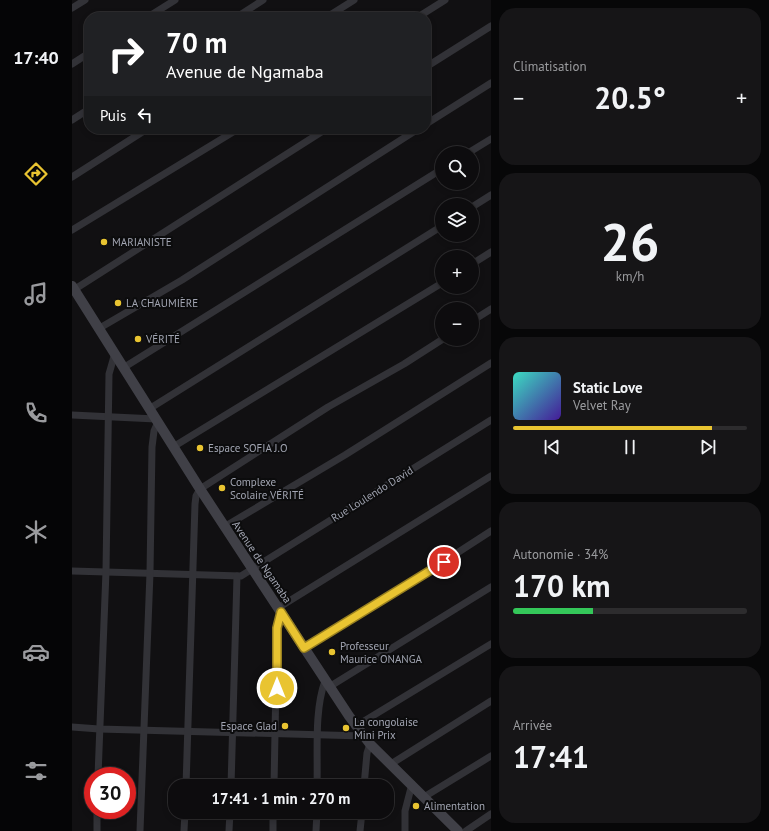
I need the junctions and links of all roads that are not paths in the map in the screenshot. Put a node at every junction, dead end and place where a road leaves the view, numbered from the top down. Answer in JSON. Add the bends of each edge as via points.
{"nodes":[{"id":1,"x":85,"y":0,"type":"edge"},
{"id":2,"x":175,"y":0,"type":"edge"},
{"id":3,"x":263,"y":0,"type":"edge"},
{"id":4,"x":354,"y":0,"type":"edge"},
{"id":5,"x":445,"y":0,"type":"edge"},
{"id":6,"x":72,"y":8,"type":"edge"},
{"id":7,"x":156,"y":12,"type":"edge"},
{"id":8,"x":244,"y":12,"type":"edge"},
{"id":9,"x":335,"y":12,"type":"edge"},
{"id":10,"x":426,"y":12,"type":"edge"},
{"id":11,"x":491,"y":26,"type":"edge"},
{"id":12,"x":84,"y":56,"type":"edge"},
{"id":13,"x":72,"y":64,"type":"edge"},
{"id":14,"x":431,"y":64,"type":"edge"},
{"id":15,"x":491,"y":83,"type":"edge"},
{"id":16,"x":84,"y":112,"type":"edge"},
{"id":17,"x":72,"y":120,"type":"edge"},
{"id":18,"x":431,"y":121,"type":"edge"},
{"id":19,"x":139,"y":134,"type":"edge"},
{"id":20,"x":230,"y":134,"type":"edge"},
{"id":21,"x":318,"y":134,"type":"edge"},
{"id":22,"x":410,"y":134,"type":"edge"},
{"id":23,"x":491,"y":139,"type":"edge"},
{"id":24,"x":479,"y":146,"type":"edge"},
{"id":25,"x":435,"y":173,"type":"edge"},
{"id":26,"x":72,"y":177,"type":"edge"},
{"id":27,"x":491,"y":195,"type":"edge"},
{"id":28,"x":479,"y":203,"type":"edge"},
{"id":29,"x":72,"y":230,"type":"edge"},
{"id":30,"x":435,"y":230,"type":"edge"},
{"id":31,"x":491,"y":252,"type":"edge"},
{"id":32,"x":479,"y":260,"type":"edge"},
{"id":33,"x":435,"y":287,"type":"edge"},
{"id":34,"x":73,"y":289,"type":"edge"},
{"id":35,"x":491,"y":309,"type":"edge"},
{"id":36,"x":479,"y":317,"type":"edge"},
{"id":37,"x":98,"y":329,"type":"junction"},
{"id":38,"x":435,"y":344,"type":"edge"},
{"id":39,"x":115,"y":353,"type":"junction"},
{"id":40,"x":491,"y":363,"type":"edge"},
{"id":41,"x":123,"y":368,"type":"junction"},
{"id":42,"x":149,"y":409,"type":"junction"},
{"id":43,"x":72,"y":415,"type":"edge"},
{"id":44,"x":108,"y":416,"type":"junction"},
{"id":45,"x":491,"y":420,"type":"edge"},
{"id":46,"x":157,"y":421,"type":"junction"},
{"id":47,"x":173,"y":447,"type":"junction"},
{"id":48,"x":491,"y":476,"type":"edge"},
{"id":49,"x":200,"y":489,"type":"junction"},
{"id":50,"x":224,"y":527,"type":"junction"},
{"id":51,"x":491,"y":531,"type":"edge"},
{"id":52,"x":252,"y":569,"type":"junction"},
{"id":53,"x":72,"y":571,"type":"edge"},
{"id":54,"x":106,"y":571,"type":"junction"},
{"id":55,"x":150,"y":573,"type":"junction"},
{"id":56,"x":193,"y":575,"type":"junction"},
{"id":57,"x":237,"y":576,"type":"junction"},
{"id":58,"x":491,"y":587,"type":"edge"},
{"id":59,"x":280,"y":610,"type":"junction"},
{"id":60,"x":491,"y":644,"type":"edge"},
{"id":61,"x":304,"y":648,"type":"junction"},
{"id":62,"x":327,"y":684,"type":"junction"},
{"id":63,"x":491,"y":701,"type":"edge"},
{"id":64,"x":72,"y":726,"type":"edge"},
{"id":65,"x":356,"y":726,"type":"junction"},
{"id":66,"x":99,"y":729,"type":"junction"},
{"id":67,"x":143,"y":729,"type":"junction"},
{"id":68,"x":188,"y":730,"type":"junction"},
{"id":69,"x":232,"y":731,"type":"junction"},
{"id":70,"x":276,"y":732,"type":"junction"},
{"id":71,"x":319,"y":734,"type":"junction"},
{"id":72,"x":367,"y":740,"type":"junction"},
{"id":73,"x":491,"y":756,"type":"edge"},
{"id":74,"x":390,"y":764,"type":"junction"},
{"id":75,"x":98,"y":767,"type":"edge"},
{"id":76,"x":186,"y":779,"type":"edge"},
{"id":77,"x":231,"y":779,"type":"edge"},
{"id":78,"x":274,"y":779,"type":"edge"},
{"id":79,"x":318,"y":779,"type":"edge"},
{"id":80,"x":365,"y":779,"type":"edge"},
{"id":81,"x":412,"y":784,"type":"junction"},
{"id":82,"x":424,"y":797,"type":"junction"},
{"id":83,"x":491,"y":814,"type":"edge"},
{"id":84,"x":97,"y":819,"type":"edge"},
{"id":85,"x":185,"y":819,"type":"edge"},
{"id":86,"x":230,"y":819,"type":"edge"},
{"id":87,"x":273,"y":819,"type":"edge"},
{"id":88,"x":317,"y":819,"type":"edge"},
{"id":89,"x":361,"y":819,"type":"edge"},
{"id":90,"x":97,"y":831,"type":"edge"},
{"id":91,"x":140,"y":831,"type":"edge"},
{"id":92,"x":184,"y":831,"type":"edge"},
{"id":93,"x":229,"y":831,"type":"edge"},
{"id":94,"x":273,"y":831,"type":"edge"},
{"id":95,"x":316,"y":831,"type":"edge"},
{"id":96,"x":360,"y":831,"type":"edge"},
{"id":97,"x":405,"y":831,"type":"edge"},
{"id":98,"x":459,"y":831,"type":"edge"}],
"edges":[{"from":1,"to":6,"type":"street"},
{"from":2,"to":7,"type":"street"},
{"from":3,"to":8,"type":"street"},
{"from":4,"to":9,"type":"street"},
{"from":5,"to":10,"type":"street"},
{"from":11,"to":14,"type":"street"},
{"from":12,"to":13,"type":"street"},
{"from":15,"to":18,"type":"street"},
{"from":16,"to":17,"type":"street"},
{"from":19,"to":26,"type":"street"},
{"from":20,"to":29,"type":"street"},
{"from":21,"to":34,"type":"street"},
{"from":22,"to":37,"type":"street","via":[[182,280]]},
{"from":23,"to":24,"type":"street"},
{"from":25,"to":41,"type":"street"},
{"from":27,"to":28,"type":"street"},
{"from":30,"to":42,"type":"street"},
{"from":31,"to":32,"type":"street"},
{"from":33,"to":47,"type":"street"},
{"from":34,"to":37,"type":"main road","name":"Avenue de Ngamaba"},
{"from":35,"to":36,"type":"street"},
{"from":37,"to":39,"type":"main road","name":"Avenue de Ngamaba"},
{"from":38,"to":49,"type":"street","via":[[328,407]]},
{"from":39,"to":41,"type":"main road","name":"Avenue de Ngamaba"},
{"from":39,"to":44,"type":"street","via":[[109,374]]},
{"from":40,"to":50,"type":"street"},
{"from":41,"to":42,"type":"main road","name":"Avenue de Ngamaba"},
{"from":42,"to":46,"type":"main road","name":"Avenue de Ngamaba"},
{"from":43,"to":44,"type":"street"},
{"from":44,"to":46,"type":"street"},
{"from":44,"to":54,"type":"street"},
{"from":45,"to":52,"type":"street","name":"Rue Loulendo David"},
{"from":46,"to":47,"type":"main road","name":"Avenue de Ngamaba"},
{"from":46,"to":55,"type":"street","via":[[152,447]]},
{"from":47,"to":49,"type":"main road","name":"Avenue de Ngamaba"},
{"from":48,"to":59,"type":"street"},
{"from":49,"to":50,"type":"main road","name":"Avenue de Ngamaba"},
{"from":49,"to":56,"type":"street","via":[[195,500]]},
{"from":50,"to":52,"type":"main road","name":"Avenue de Ngamaba"},
{"from":51,"to":61,"type":"street"},
{"from":52,"to":57,"type":"street","name":"Rue Loulendo David"},
{"from":52,"to":59,"type":"main road","name":"Avenue de Ngamaba"},
{"from":53,"to":54,"type":"street"},
{"from":54,"to":55,"type":"street"},
{"from":54,"to":66,"type":"street"},
{"from":55,"to":56,"type":"street"},
{"from":55,"to":67,"type":"street"},
{"from":56,"to":57,"type":"street"},
{"from":56,"to":68,"type":"street"},
{"from":57,"to":69,"type":"street"},
{"from":58,"to":62,"type":"street"},
{"from":59,"to":61,"type":"main road","name":"Avenue de Ngamaba"},
{"from":59,"to":70,"type":"street","via":[[277,628]]},
{"from":60,"to":65,"type":"street"},
{"from":61,"to":62,"type":"main road","name":"Avenue de Ngamaba"},
{"from":62,"to":65,"type":"main road","name":"Avenue de Ngamaba"},
{"from":62,"to":71,"type":"street","via":[[319,701]]},
{"from":63,"to":74,"type":"street"},
{"from":64,"to":66,"type":"street"},
{"from":65,"to":72,"type":"main road","name":"Avenue de Ngamaba"},
{"from":66,"to":67,"type":"street"},
{"from":66,"to":75,"type":"street"},
{"from":67,"to":68,"type":"street"},
{"from":67,"to":91,"type":"street"},
{"from":68,"to":69,"type":"street"},
{"from":68,"to":76,"type":"street"},
{"from":69,"to":70,"type":"street"},
{"from":69,"to":77,"type":"street"},
{"from":70,"to":71,"type":"street"},
{"from":70,"to":78,"type":"street"},
{"from":71,"to":72,"type":"street"},
{"from":71,"to":79,"type":"street"},
{"from":72,"to":74,"type":"main road","name":"Avenue de Ngamaba"},
{"from":72,"to":80,"type":"street"},
{"from":73,"to":82,"type":"street"},
{"from":74,"to":81,"type":"main road","name":"Avenue de Ngamaba"},
{"from":81,"to":82,"type":"main road","name":"Avenue de Ngamaba"},
{"from":81,"to":97,"type":"street","via":[[405,810]]},
{"from":82,"to":98,"type":"main road","name":"Avenue de Ngamaba"},
{"from":83,"to":98,"type":"street"},
{"from":84,"to":90,"type":"street"},
{"from":85,"to":92,"type":"street"},
{"from":86,"to":93,"type":"street"},
{"from":87,"to":94,"type":"street"},
{"from":88,"to":95,"type":"street"},
{"from":89,"to":96,"type":"street"}]}
